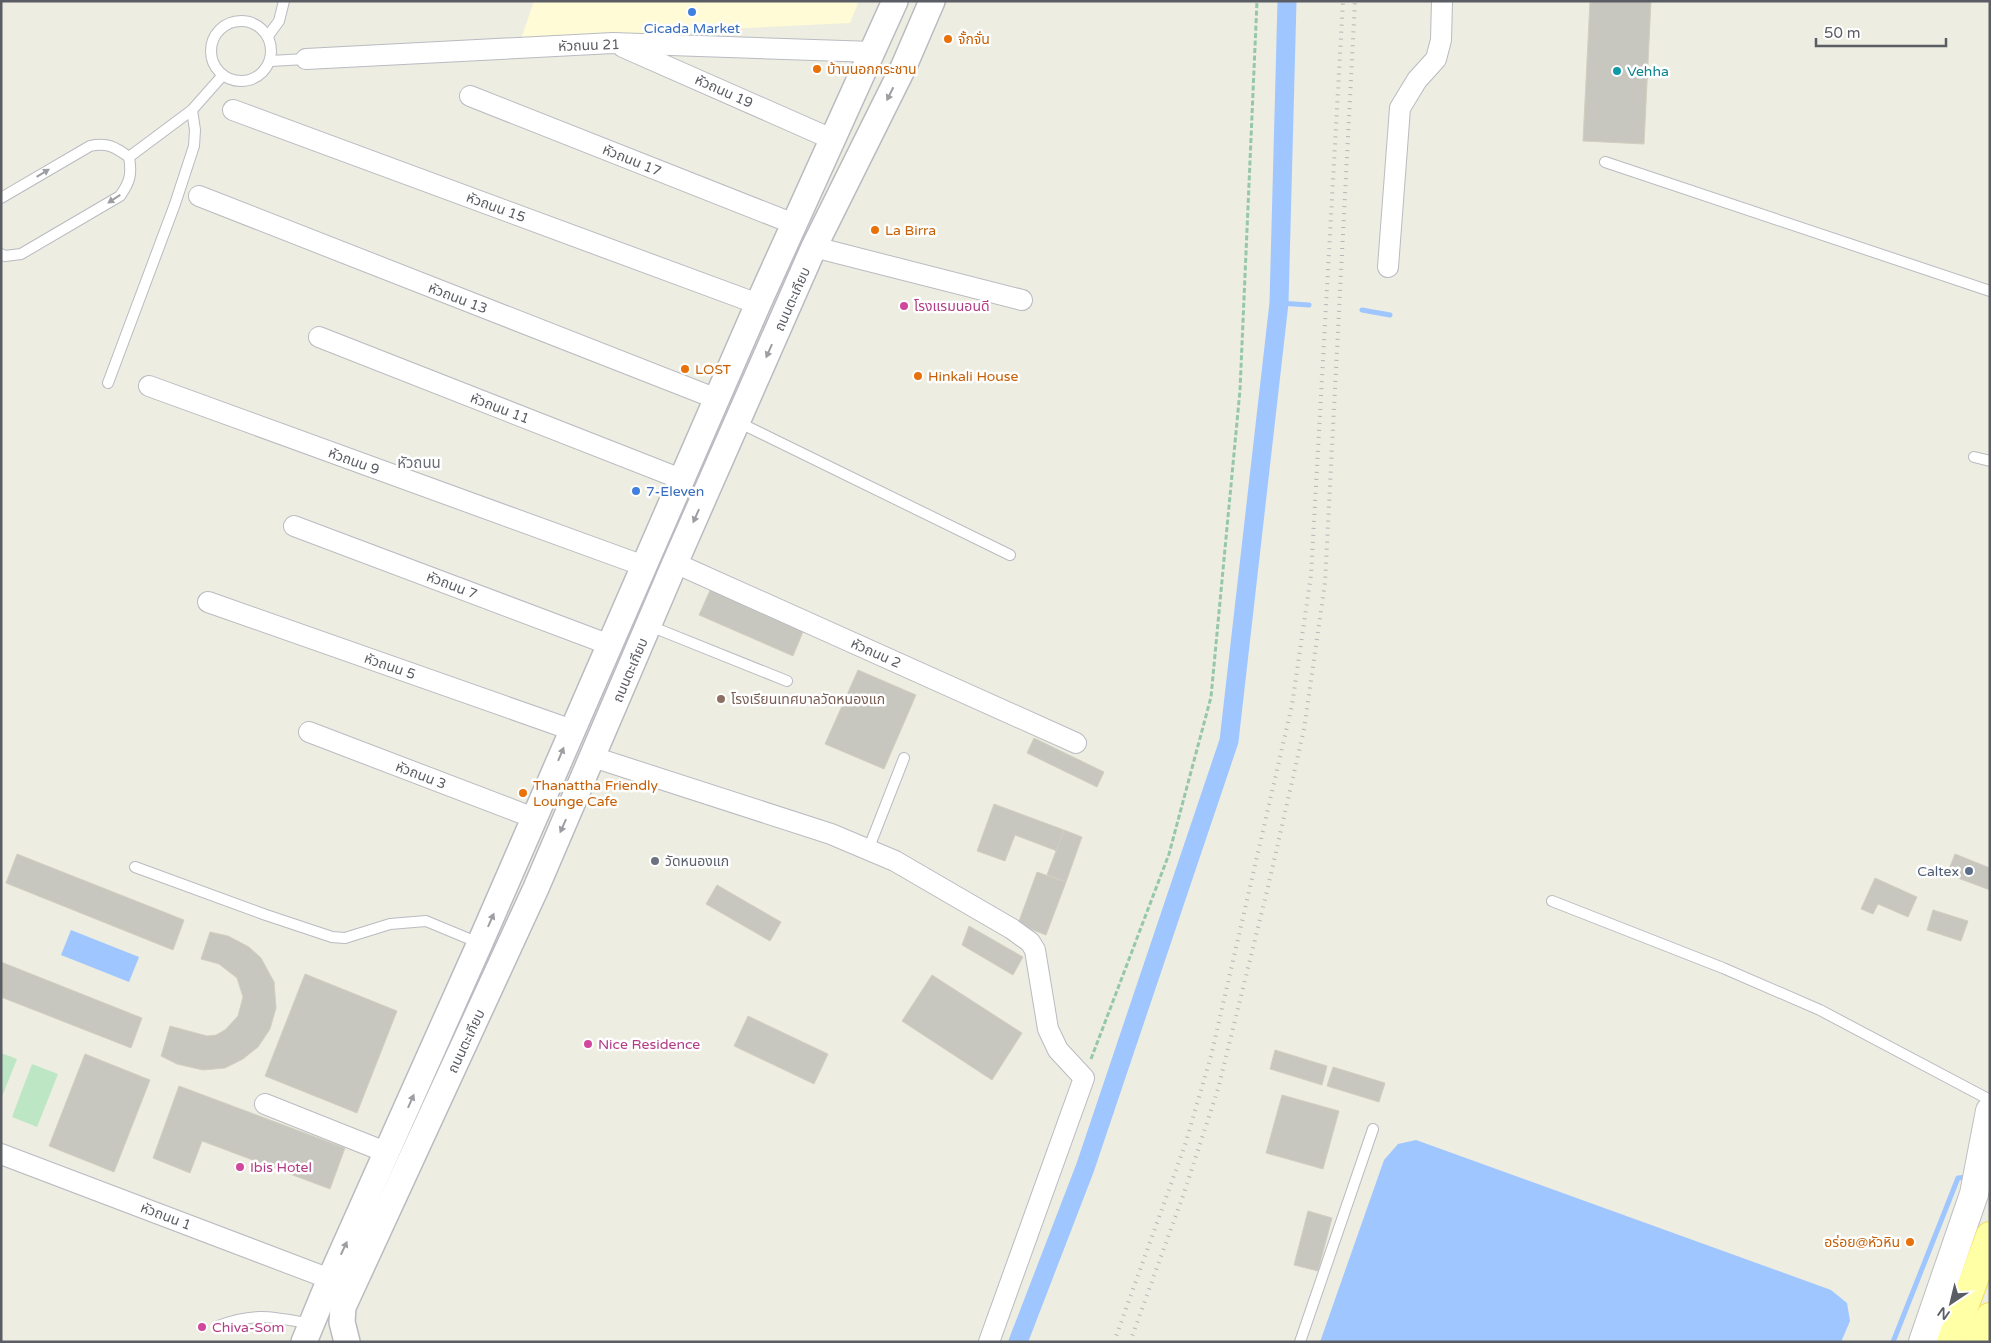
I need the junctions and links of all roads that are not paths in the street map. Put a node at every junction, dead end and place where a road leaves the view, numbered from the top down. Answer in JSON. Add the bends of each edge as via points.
{"nodes":[{"id":1,"x":284,"y":1,"type":"edge"},
{"id":2,"x":895,"y":1,"type":"edge"},
{"id":3,"x":932,"y":1,"type":"edge"},
{"id":4,"x":1442,"y":1,"type":"edge"},
{"id":5,"x":268,"y":36,"type":"junction"},
{"id":6,"x":613,"y":43,"type":"junction"},
{"id":7,"x":872,"y":52,"type":"junction"},
{"id":8,"x":306,"y":59,"type":"joint"},
{"id":9,"x":270,"y":61,"type":"junction"},
{"id":10,"x":904,"y":66,"type":"junction"},
{"id":11,"x":224,"y":75,"type":"junction"},
{"id":12,"x":470,"y":96,"type":"dead end"},
{"id":13,"x":192,"y":110,"type":"junction"},
{"id":14,"x":233,"y":110,"type":"dead end"},
{"id":15,"x":834,"y":140,"type":"junction"},
{"id":16,"x":129,"y":157,"type":"junction"},
{"id":17,"x":1605,"y":162,"type":"dead end"},
{"id":18,"x":818,"y":174,"type":"junction"},
{"id":19,"x":846,"y":186,"type":"junction"},
{"id":20,"x":199,"y":196,"type":"dead end"},
{"id":21,"x":1,"y":198,"type":"edge"},
{"id":22,"x":794,"y":224,"type":"junction"},
{"id":23,"x":814,"y":248,"type":"junction"},
{"id":24,"x":1,"y":254,"type":"edge"},
{"id":25,"x":1388,"y":267,"type":"dead end"},
{"id":26,"x":1990,"y":291,"type":"edge"},
{"id":27,"x":1022,"y":300,"type":"dead end"},
{"id":28,"x":758,"y":304,"type":"junction"},
{"id":29,"x":319,"y":337,"type":"dead end"},
{"id":30,"x":108,"y":383,"type":"dead end"},
{"id":31,"x":148,"y":386,"type":"dead end"},
{"id":32,"x":717,"y":399,"type":"junction"},
{"id":33,"x":738,"y":422,"type":"junction"},
{"id":34,"x":1974,"y":457,"type":"dead end"},
{"id":35,"x":1990,"y":461,"type":"edge"},
{"id":36,"x":681,"y":479,"type":"junction"},
{"id":37,"x":294,"y":526,"type":"dead end"},
{"id":38,"x":1010,"y":556,"type":"dead end"},
{"id":39,"x":675,"y":562,"type":"junction"},
{"id":40,"x":644,"y":566,"type":"junction"},
{"id":41,"x":208,"y":602,"type":"dead end"},
{"id":42,"x":650,"y":626,"type":"junction"},
{"id":43,"x":610,"y":645,"type":"junction"},
{"id":44,"x":787,"y":681,"type":"dead end"},
{"id":45,"x":573,"y":727,"type":"junction"},
{"id":46,"x":309,"y":732,"type":"dead end"},
{"id":47,"x":603,"y":735,"type":"junction"},
{"id":48,"x":1076,"y":742,"type":"dead end"},
{"id":49,"x":593,"y":757,"type":"junction"},
{"id":50,"x":904,"y":758,"type":"dead end"},
{"id":51,"x":534,"y":818,"type":"junction"},
{"id":52,"x":868,"y":850,"type":"junction"},
{"id":53,"x":135,"y":866,"type":"dead end"},
{"id":54,"x":1552,"y":901,"type":"dead end"},
{"id":55,"x":480,"y":943,"type":"junction"},
{"id":56,"x":1990,"y":1100,"type":"edge"},
{"id":57,"x":265,"y":1104,"type":"dead end"},
{"id":58,"x":1990,"y":1111,"type":"edge"},
{"id":59,"x":1373,"y":1128,"type":"dead end"},
{"id":60,"x":388,"y":1153,"type":"junction"},
{"id":61,"x":1,"y":1154,"type":"edge"},
{"id":62,"x":1990,"y":1236,"type":"edge"},
{"id":63,"x":330,"y":1279,"type":"junction"},
{"id":64,"x":1990,"y":1317,"type":"edge"},
{"id":65,"x":218,"y":1326,"type":"dead end"},
{"id":66,"x":308,"y":1333,"type":"edge"},
{"id":67,"x":347,"y":1342,"type":"edge"},
{"id":68,"x":989,"y":1342,"type":"edge"},
{"id":69,"x":1300,"y":1342,"type":"edge"},
{"id":70,"x":1923,"y":1342,"type":"edge"},
{"id":71,"x":1951,"y":1342,"type":"edge"},
{"id":72,"x":1980,"y":1342,"type":"edge"}],
"edges":[{"from":1,"to":5,"type":"lane","via":[[279,21]]},
{"from":2,"to":7,"type":"street","name":"ถนนตะเกียบ"},
{"from":3,"to":10,"type":"street","name":"ถนนตะเกียบ"},
{"from":4,"to":25,"type":"street","via":[[1436,59],[1417,80],[1400,108]]},
{"from":5,"to":9,"type":"lane","via":[[272,53]]},
{"from":5,"to":11,"type":"lane","via":[[254,23],[244,20],[225,25],[213,40],[211,49],[214,64]]},
{"from":6,"to":7,"type":"street","name":"หัวถนน 21"},
{"from":6,"to":8,"type":"street","name":"หัวถนน 21"},
{"from":6,"to":15,"type":"street","name":"หัวถนน 19"},
{"from":7,"to":10,"type":"street"},
{"from":7,"to":15,"type":"street","name":"ถนนตะเกียบ"},
{"from":8,"to":9,"type":"lane"},
{"from":9,"to":11,"type":"lane","via":[[250,80],[241,81]]},
{"from":10,"to":19,"type":"street","name":"ถนนตะเกียบ","one_way":true},
{"from":11,"to":13,"type":"lane"},
{"from":12,"to":22,"type":"street","name":"หัวถนน 17"},
{"from":13,"to":16,"type":"lane"},
{"from":13,"to":30,"type":"lane","via":[[194,146]]},
{"from":14,"to":28,"type":"street","name":"หัวถนน 15"},
{"from":15,"to":18,"type":"street","name":"ถนนตะเกียบ"},
{"from":21,"to":16,"type":"lane","one_way":true,"via":[[90,146],[102,143],[115,146]]},
{"from":16,"to":24,"type":"lane","one_way":true,"via":[[132,171],[120,196],[21,254]]},
{"from":17,"to":26,"type":"lane"},
{"from":18,"to":19,"type":"street"},
{"from":18,"to":22,"type":"street","name":"ถนนตะเกียบ"},
{"from":19,"to":23,"type":"street","name":"ถนนตะเกียบ"},
{"from":20,"to":32,"type":"street","name":"หัวถนน 13"},
{"from":22,"to":28,"type":"street","name":"ถนนตะเกียบ"},
{"from":23,"to":27,"type":"street"},
{"from":23,"to":33,"type":"street","name":"ถนนตะเกียบ","one_way":true},
{"from":28,"to":32,"type":"street","name":"ถนนตะเกียบ"},
{"from":29,"to":36,"type":"street","name":"หัวถนน 11"},
{"from":31,"to":40,"type":"street","name":"หัวถนน 9"},
{"from":32,"to":36,"type":"street","name":"ถนนตะเกียบ"},
{"from":33,"to":38,"type":"lane"},
{"from":33,"to":39,"type":"street","name":"ถนนตะเกียบ","one_way":true},
{"from":34,"to":35,"type":"lane"},
{"from":36,"to":40,"type":"street","name":"ถนนตะเกียบ"},
{"from":37,"to":43,"type":"street","name":"หัวถนน 7"},
{"from":39,"to":42,"type":"street","name":"ถนนตะเกียบ"},
{"from":39,"to":48,"type":"street","name":"หัวถนน 2"},
{"from":40,"to":43,"type":"street","name":"ถนนตะเกียบ"},
{"from":41,"to":45,"type":"street","name":"หัวถนน 5"},
{"from":42,"to":44,"type":"lane"},
{"from":42,"to":47,"type":"street","name":"ถนนตะเกียบ"},
{"from":43,"to":45,"type":"street","name":"ถนนตะเกียบ"},
{"from":45,"to":47,"type":"street"},
{"from":51,"to":45,"type":"street","name":"ถนนตะเกียบ","one_way":true},
{"from":46,"to":51,"type":"street","name":"หัวถนน 3"},
{"from":47,"to":49,"type":"street","name":"ถนนตะเกียบ"},
{"from":49,"to":52,"type":"street","via":[[831,834]]},
{"from":49,"to":67,"type":"street","name":"ถนนตะเกียบ","one_way":true,"via":[[344,1307],[342,1322]]},
{"from":50,"to":52,"type":"lane"},
{"from":55,"to":51,"type":"street","name":"ถนนตะเกียบ","one_way":true},
{"from":52,"to":68,"type":"street","via":[[895,861],[1030,942],[1039,963],[1048,1029],[1058,1050],[1084,1078]]},
{"from":53,"to":55,"type":"lane","via":[[332,937],[345,938],[390,924],[426,921]]},
{"from":54,"to":56,"type":"lane","via":[[1820,1010]]},
{"from":60,"to":55,"type":"street","name":"ถนนตะเกียบ","one_way":true},
{"from":57,"to":60,"type":"street"},
{"from":58,"to":70,"type":"main road","via":[[1974,1194]]},
{"from":59,"to":69,"type":"lane"},
{"from":63,"to":60,"type":"street","name":"ถนนตะเกียบ","one_way":true},
{"from":61,"to":63,"type":"street","name":"หัวถนน 1"},
{"from":62,"to":71,"type":"main road"},
{"from":63,"to":66,"type":"street","name":"ถนนตะเกียบ"},
{"from":64,"to":72,"type":"main road"},
{"from":65,"to":66,"type":"lane","via":[[255,1316]]}]}
